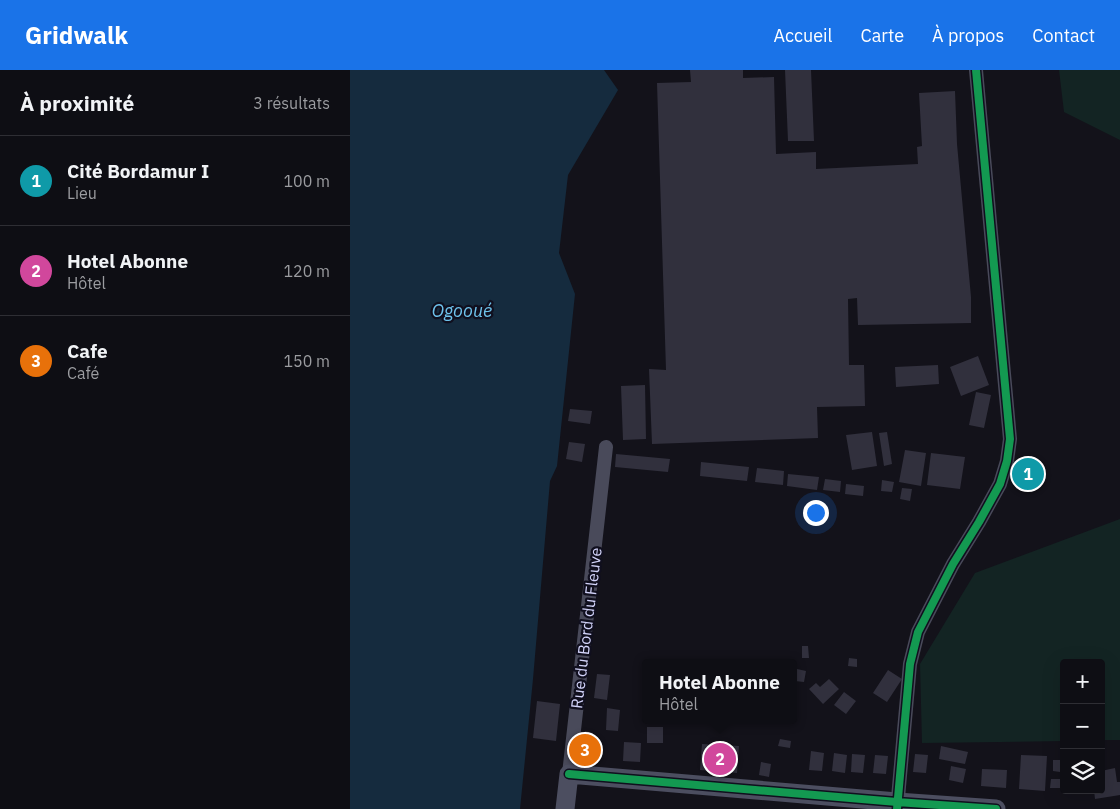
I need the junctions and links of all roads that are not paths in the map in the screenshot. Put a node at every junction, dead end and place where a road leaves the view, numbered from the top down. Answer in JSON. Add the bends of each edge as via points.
{"nodes":[{"id":1,"x":976,"y":70,"type":"edge"},
{"id":2,"x":606,"y":447,"type":"dead end"},
{"id":3,"x":569,"y":774,"type":"junction"},
{"id":4,"x":897,"y":806,"type":"edge"},
{"id":5,"x":565,"y":809,"type":"edge"},
{"id":6,"x":996,"y":809,"type":"edge"}],
"edges":[{"from":1,"to":4,"type":"street","via":[[1010,439],[1000,484],[918,632],[910,664]]},
{"from":2,"to":3,"type":"street","name":"Rue du Bord du Fleuve"},
{"from":3,"to":4,"type":"street"},
{"from":3,"to":5,"type":"street","name":"Rue du Bord du Fleuve"},
{"from":4,"to":6,"type":"street"}]}
